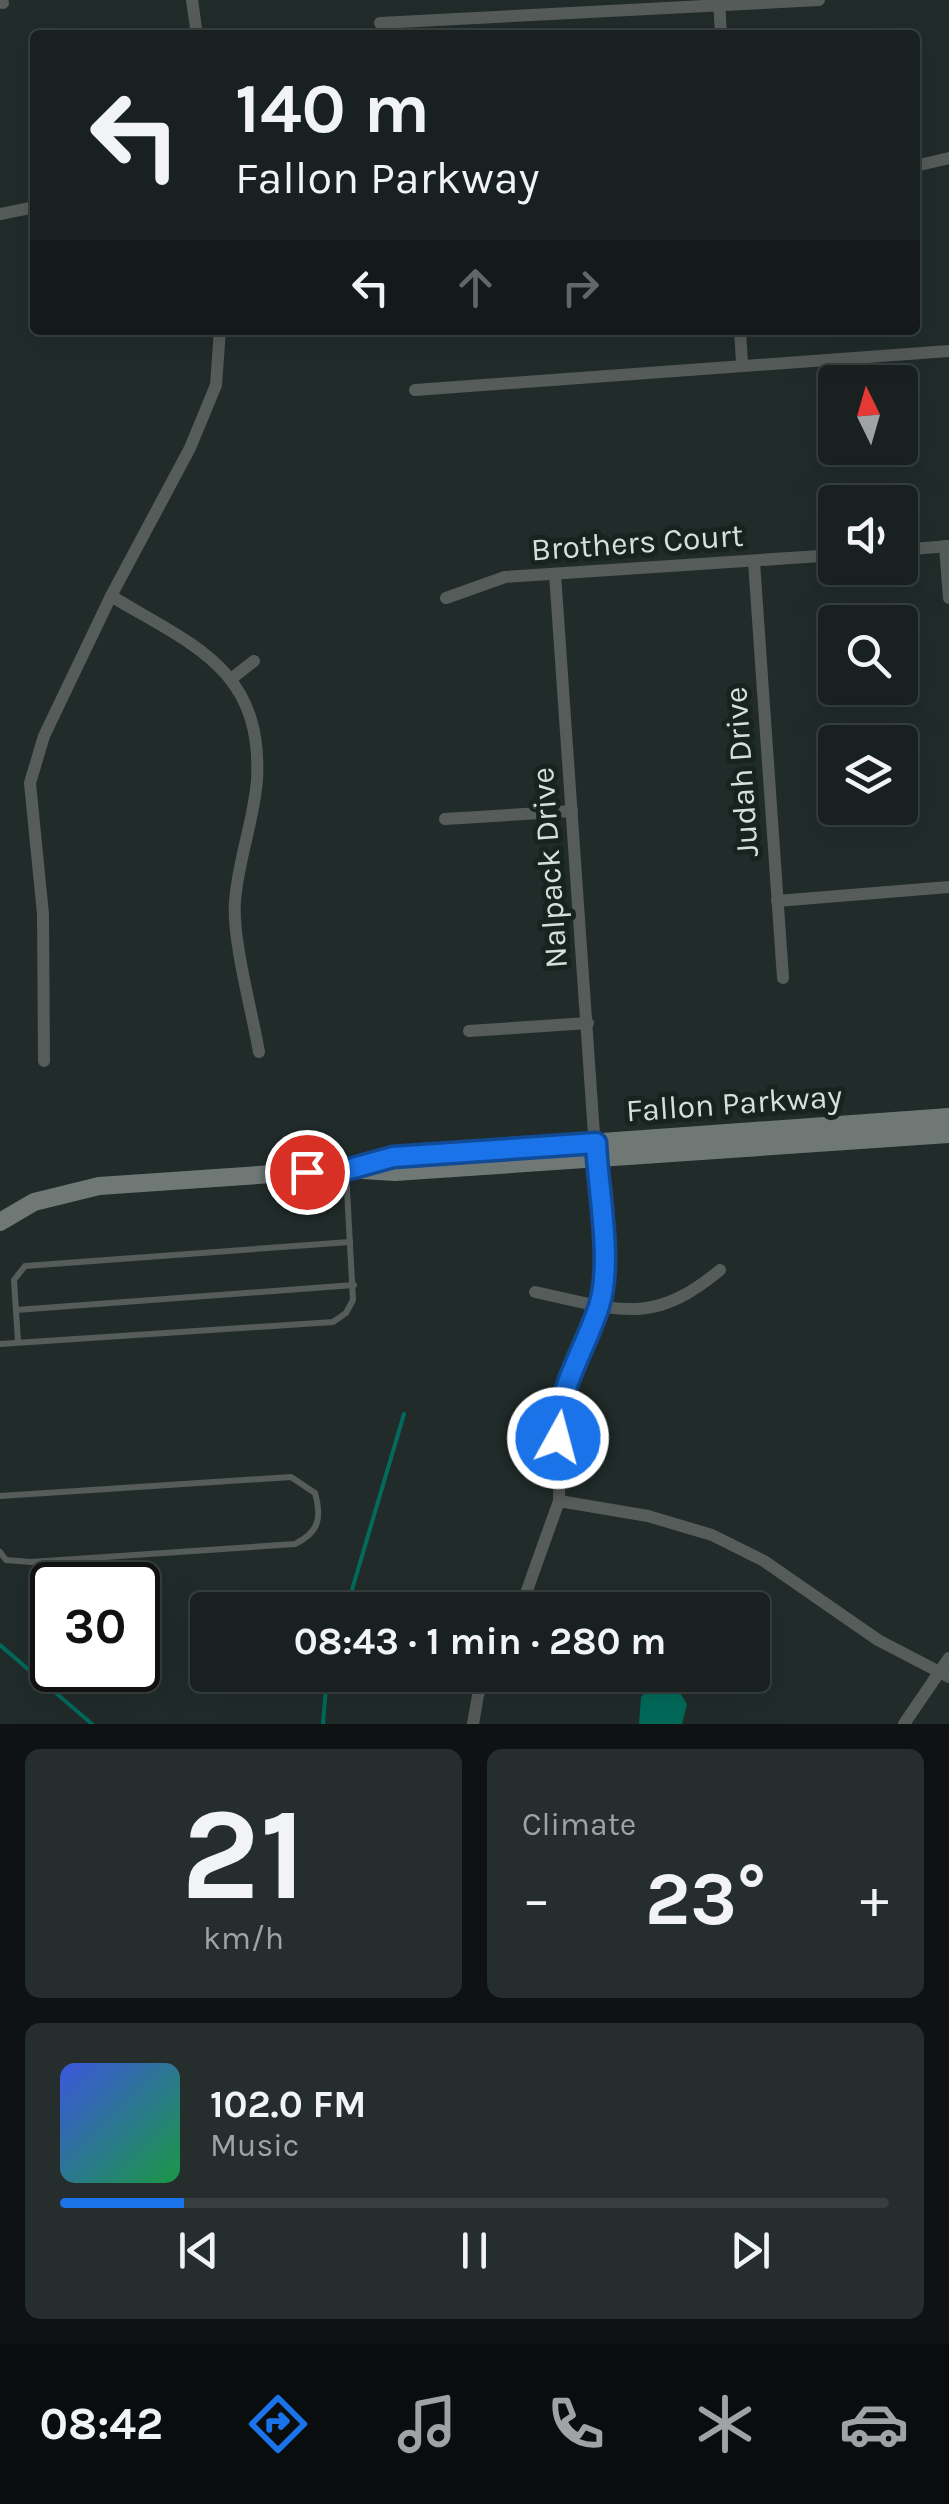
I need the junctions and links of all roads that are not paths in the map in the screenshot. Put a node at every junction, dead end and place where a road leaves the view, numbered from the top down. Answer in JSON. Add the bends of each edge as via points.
{"nodes":[{"id":1,"x":192,"y":0,"type":"edge"},
{"id":2,"x":820,"y":0,"type":"edge"},
{"id":3,"x":719,"y":3,"type":"edge"},
{"id":4,"x":380,"y":23,"type":"dead end"},
{"id":5,"x":196,"y":30,"type":"edge"},
{"id":6,"x":721,"y":30,"type":"edge"},
{"id":7,"x":949,"y":158,"type":"edge"},
{"id":8,"x":920,"y":165,"type":"edge"},
{"id":9,"x":30,"y":208,"type":"edge"},
{"id":10,"x":0,"y":214,"type":"edge"},
{"id":11,"x":220,"y":335,"type":"edge"},
{"id":12,"x":740,"y":335,"type":"edge"},
{"id":13,"x":949,"y":352,"type":"edge"},
{"id":14,"x":742,"y":364,"type":"junction"},
{"id":15,"x":415,"y":390,"type":"dead end"},
{"id":16,"x":947,"y":546,"type":"edge"},
{"id":17,"x":918,"y":548,"type":"edge"},
{"id":18,"x":818,"y":556,"type":"edge"},
{"id":19,"x":754,"y":562,"type":"junction"},
{"id":20,"x":555,"y":574,"type":"junction"},
{"id":21,"x":110,"y":596,"type":"junction"},
{"id":22,"x":446,"y":598,"type":"dead end"},
{"id":23,"x":949,"y":598,"type":"edge"},
{"id":24,"x":254,"y":661,"type":"dead end"},
{"id":25,"x":232,"y":678,"type":"junction"},
{"id":26,"x":572,"y":811,"type":"junction"},
{"id":27,"x":445,"y":820,"type":"dead end"},
{"id":28,"x":949,"y":888,"type":"edge"},
{"id":29,"x":777,"y":901,"type":"junction"},
{"id":30,"x":783,"y":978,"type":"dead end"},
{"id":31,"x":588,"y":1023,"type":"junction"},
{"id":32,"x":469,"y":1031,"type":"dead end"},
{"id":33,"x":259,"y":1052,"type":"dead end"},
{"id":34,"x":44,"y":1061,"type":"dead end"},
{"id":35,"x":949,"y":1117,"type":"edge"},
{"id":36,"x":949,"y":1134,"type":"edge"},
{"id":37,"x":596,"y":1150,"type":"junction"},
{"id":38,"x":346,"y":1170,"type":"junction"},
{"id":39,"x":0,"y":1222,"type":"edge"},
{"id":40,"x":350,"y":1242,"type":"junction"},
{"id":41,"x":720,"y":1270,"type":"dead end"},
{"id":42,"x":354,"y":1285,"type":"junction"},
{"id":43,"x":535,"y":1292,"type":"dead end"},
{"id":44,"x":599,"y":1305,"type":"junction"},
{"id":45,"x":16,"y":1310,"type":"junction"},
{"id":46,"x":18,"y":1342,"type":"junction"},
{"id":47,"x":0,"y":1344,"type":"edge"},
{"id":48,"x":0,"y":1496,"type":"edge"},
{"id":49,"x":559,"y":1501,"type":"junction"},
{"id":50,"x":0,"y":1552,"type":"edge"},
{"id":51,"x":526,"y":1592,"type":"edge"},
{"id":52,"x":949,"y":1658,"type":"edge"},
{"id":53,"x":945,"y":1674,"type":"edge"},
{"id":54,"x":482,"y":1692,"type":"edge"},
{"id":55,"x":473,"y":1724,"type":"edge"},
{"id":56,"x":904,"y":1724,"type":"edge"}],
"edges":[{"from":1,"to":5,"type":"street"},
{"from":2,"to":3,"type":"street"},
{"from":3,"to":4,"type":"street"},
{"from":3,"to":6,"type":"street"},
{"from":7,"to":8,"type":"street"},
{"from":9,"to":10,"type":"street"},
{"from":11,"to":21,"type":"street","via":[[216,385],[190,448]]},
{"from":12,"to":14,"type":"street"},
{"from":13,"to":14,"type":"street"},
{"from":14,"to":15,"type":"street"},
{"from":16,"to":17,"type":"street"},
{"from":16,"to":23,"type":"street"},
{"from":18,"to":19,"type":"street","name":"Brothers Court"},
{"from":19,"to":20,"type":"street","name":"Brothers Court"},
{"from":19,"to":29,"type":"street","name":"Judah Drive"},
{"from":20,"to":22,"type":"street","name":"Brothers Court","via":[[505,577]]},
{"from":20,"to":26,"type":"street","name":"Nalpack Drive"},
{"from":21,"to":25,"type":"street","via":[[216,659]]},
{"from":21,"to":34,"type":"street","via":[[44,736],[30,783],[44,914]]},
{"from":24,"to":25,"type":"street"},
{"from":25,"to":33,"type":"street","via":[[255,734],[257,781],[234,905]]},
{"from":26,"to":27,"type":"street"},
{"from":26,"to":31,"type":"street","name":"Nalpack Drive"},
{"from":28,"to":29,"type":"street"},
{"from":29,"to":30,"type":"street","name":"Judah Drive"},
{"from":31,"to":32,"type":"street"},
{"from":31,"to":37,"type":"street","name":"Nalpack Drive"},
{"from":35,"to":37,"type":"street","name":"Fallon Parkway"},
{"from":36,"to":37,"type":"street","name":"Fallon Parkway"},
{"from":37,"to":38,"type":"street","name":"Fallon Parkway","via":[[393,1157]]},
{"from":37,"to":44,"type":"street","name":"Nalpack Drive","via":[[604,1278]]},
{"from":38,"to":39,"type":"street","name":"Fallon Parkway","via":[[99,1186],[34,1202]]},
{"from":38,"to":40,"type":"lane"},
{"from":40,"to":42,"type":"lane"},
{"from":40,"to":45,"type":"lane","via":[[24,1266],[14,1280]]},
{"from":41,"to":44,"type":"street","via":[[687,1298],[656,1308]]},
{"from":42,"to":45,"type":"lane"},
{"from":42,"to":46,"type":"lane","via":[[346,1313],[333,1322]]},
{"from":43,"to":44,"type":"street"},
{"from":44,"to":49,"type":"street","name":"Nalpack Drive","via":[[560,1401]]},
{"from":45,"to":46,"type":"lane"},
{"from":46,"to":47,"type":"lane"},
{"from":48,"to":50,"type":"lane","via":[[291,1478],[315,1492],[319,1508],[312,1536],[294,1544],[31,1562],[6,1560]]},
{"from":49,"to":51,"type":"street","name":"Nalpack Drive"},
{"from":49,"to":53,"type":"street","via":[[712,1535],[764,1561],[878,1640]]},
{"from":52,"to":53,"type":"street"},
{"from":53,"to":56,"type":"street"},
{"from":54,"to":55,"type":"street"}]}
